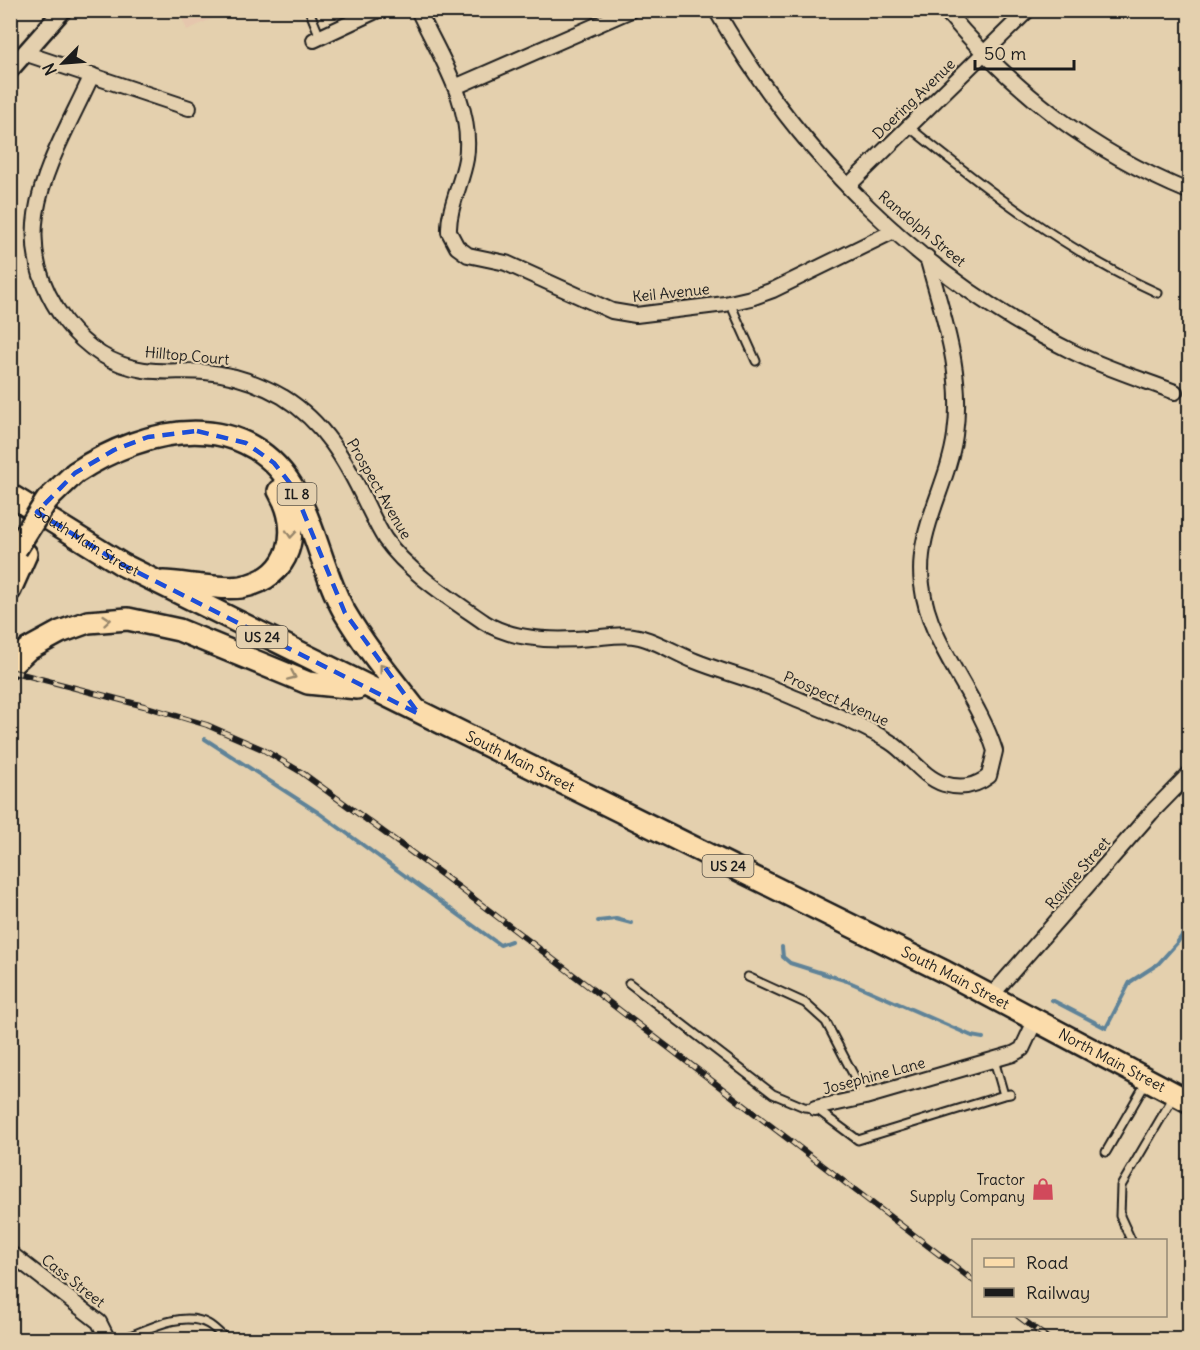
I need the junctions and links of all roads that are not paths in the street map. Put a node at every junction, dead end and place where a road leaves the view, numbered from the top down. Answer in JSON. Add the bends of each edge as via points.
{"nodes":[{"id":1,"x":63,"y":10,"type":"edge"},
{"id":2,"x":309,"y":10,"type":"edge"},
{"id":3,"x":378,"y":10,"type":"edge"},
{"id":4,"x":418,"y":10,"type":"edge"},
{"id":5,"x":631,"y":10,"type":"edge"},
{"id":6,"x":716,"y":10,"type":"edge"},
{"id":7,"x":945,"y":10,"type":"edge"},
{"id":8,"x":1028,"y":10,"type":"edge"},
{"id":9,"x":317,"y":38,"type":"joint"},
{"id":10,"x":24,"y":53,"type":"junction"},
{"id":11,"x":983,"y":54,"type":"junction"},
{"id":12,"x":10,"y":70,"type":"edge"},
{"id":13,"x":92,"y":75,"type":"junction"},
{"id":14,"x":455,"y":87,"type":"junction"},
{"id":15,"x":189,"y":108,"type":"dead end"},
{"id":16,"x":909,"y":127,"type":"junction"},
{"id":17,"x":848,"y":186,"type":"junction"},
{"id":18,"x":1190,"y":192,"type":"edge"},
{"id":19,"x":894,"y":231,"type":"junction"},
{"id":20,"x":927,"y":257,"type":"junction"},
{"id":21,"x":1158,"y":293,"type":"dead end"},
{"id":22,"x":730,"y":303,"type":"junction"},
{"id":23,"x":756,"y":362,"type":"dead end"},
{"id":24,"x":263,"y":387,"type":"joint"},
{"id":25,"x":1174,"y":392,"type":"dead end"},
{"id":26,"x":79,"y":477,"type":"junction"},
{"id":27,"x":10,"y":495,"type":"edge"},
{"id":28,"x":17,"y":555,"type":"edge"},
{"id":29,"x":154,"y":582,"type":"junction"},
{"id":30,"x":10,"y":590,"type":"edge"},
{"id":31,"x":10,"y":666,"type":"edge"},
{"id":32,"x":371,"y":690,"type":"junction"},
{"id":33,"x":419,"y":714,"type":"junction"},
{"id":34,"x":1190,"y":773,"type":"edge"},
{"id":35,"x":748,"y":977,"type":"dead end"},
{"id":36,"x":629,"y":983,"type":"dead end"},
{"id":37,"x":991,"y":996,"type":"junction"},
{"id":38,"x":1036,"y":1019,"type":"junction"},
{"id":39,"x":994,"y":1060,"type":"junction"},
{"id":40,"x":1148,"y":1079,"type":"junction"},
{"id":41,"x":865,"y":1097,"type":"junction"},
{"id":42,"x":1183,"y":1098,"type":"edge"},
{"id":43,"x":815,"y":1108,"type":"junction"},
{"id":44,"x":1106,"y":1152,"type":"dead end"},
{"id":45,"x":1131,"y":1239,"type":"edge"},
{"id":46,"x":10,"y":1253,"type":"edge"},
{"id":47,"x":108,"y":1340,"type":"edge"},
{"id":48,"x":120,"y":1340,"type":"edge"},
{"id":49,"x":227,"y":1340,"type":"edge"}],
"edges":[{"from":1,"to":10,"type":"street"},
{"from":2,"to":9,"type":"lane"},
{"from":3,"to":9,"type":"street"},
{"from":4,"to":14,"type":"street"},
{"from":5,"to":14,"type":"street"},
{"from":6,"to":17,"type":"street","name":"Randolph Street","via":[[742,55],[784,113]]},
{"from":7,"to":11,"type":"street"},
{"from":8,"to":11,"type":"street","name":"Doering Avenue"},
{"from":10,"to":12,"type":"street"},
{"from":10,"to":13,"type":"street"},
{"from":11,"to":16,"type":"street","name":"Doering Avenue"},
{"from":11,"to":18,"type":"street","via":[[1006,78],[1091,143],[1125,164]]},
{"from":13,"to":15,"type":"street"},
{"from":13,"to":24,"type":"street","name":"Hilltop Court","via":[[36,195],[31,249],[45,291],[83,342],[110,360],[144,370],[206,372]]},
{"from":14,"to":22,"type":"street","name":"Keil Avenue","via":[[466,123],[467,148],[449,224],[453,242],[468,255],[506,263],[620,313],[636,315]]},
{"from":16,"to":17,"type":"street","name":"Doering Avenue"},
{"from":16,"to":21,"type":"lane","via":[[996,198],[1122,277]]},
{"from":17,"to":19,"type":"street","name":"Randolph Street"},
{"from":19,"to":20,"type":"street","name":"Randolph Street"},
{"from":19,"to":22,"type":"street","name":"Keil Avenue","via":[[773,290]]},
{"from":20,"to":24,"type":"street","name":"Prospect Avenue","via":[[959,390],[951,456],[924,535],[921,584],[932,624],[995,751],[989,776],[969,787],[936,780],[889,741],[870,731],[640,637],[552,638],[521,635],[491,626],[402,560],[383,537],[332,441],[296,406]]},
{"from":20,"to":25,"type":"street","name":"Randolph Street","via":[[990,304],[1043,336],[1089,359]]},
{"from":22,"to":23,"type":"lane"},
{"from":26,"to":28,"type":"main road","number":"IL 8"},
{"from":26,"to":29,"type":"main road","number":"IL 8","one_way":true,"via":[[141,450],[208,443],[239,453],[275,484],[289,508],[292,526],[287,554],[270,574],[233,587]]},
{"from":33,"to":26,"type":"main road","number":"IL 8","one_way":true,"via":[[345,613],[298,495],[260,452],[227,436],[171,432],[114,450]]},
{"from":27,"to":29,"type":"main road","name":"South Main Street","number":"US 24"},
{"from":28,"to":30,"type":"main road","number":"IL 8"},
{"from":29,"to":32,"type":"main road","name":"South Main Street","number":"US 24"},
{"from":31,"to":32,"type":"main road","one_way":true,"via":[[51,636],[107,619],[179,630],[308,683]]},
{"from":32,"to":33,"type":"main road","name":"South Main Street","number":"US 24"},
{"from":33,"to":37,"type":"main road","name":"South Main Street","number":"US 24"},
{"from":34,"to":37,"type":"street","name":"Ravine Street"},
{"from":35,"to":41,"type":"lane","via":[[805,1003],[826,1022]]},
{"from":36,"to":43,"type":"lane","name":"Josephine Lane","via":[[773,1094]]},
{"from":37,"to":38,"type":"main road","name":"South Main Street","number":"US 24"},
{"from":38,"to":39,"type":"street","name":"Josephine Lane","via":[[1022,1049]]},
{"from":38,"to":40,"type":"main road","name":"North Main Street","number":"US 24"},
{"from":39,"to":41,"type":"street","name":"Josephine Lane"},
{"from":39,"to":43,"type":"lane","via":[[1007,1094],[858,1140]]},
{"from":40,"to":42,"type":"main road","name":"North Main Street","number":"US 24"},
{"from":40,"to":44,"type":"lane"},
{"from":41,"to":43,"type":"street","name":"Josephine Lane"},
{"from":42,"to":45,"type":"lane","via":[[1121,1186],[1120,1216]]},
{"from":46,"to":47,"type":"street","name":"Cass Street","via":[[99,1322]]},
{"from":48,"to":49,"type":"lane","via":[[166,1323],[191,1319],[208,1324]]}]}
